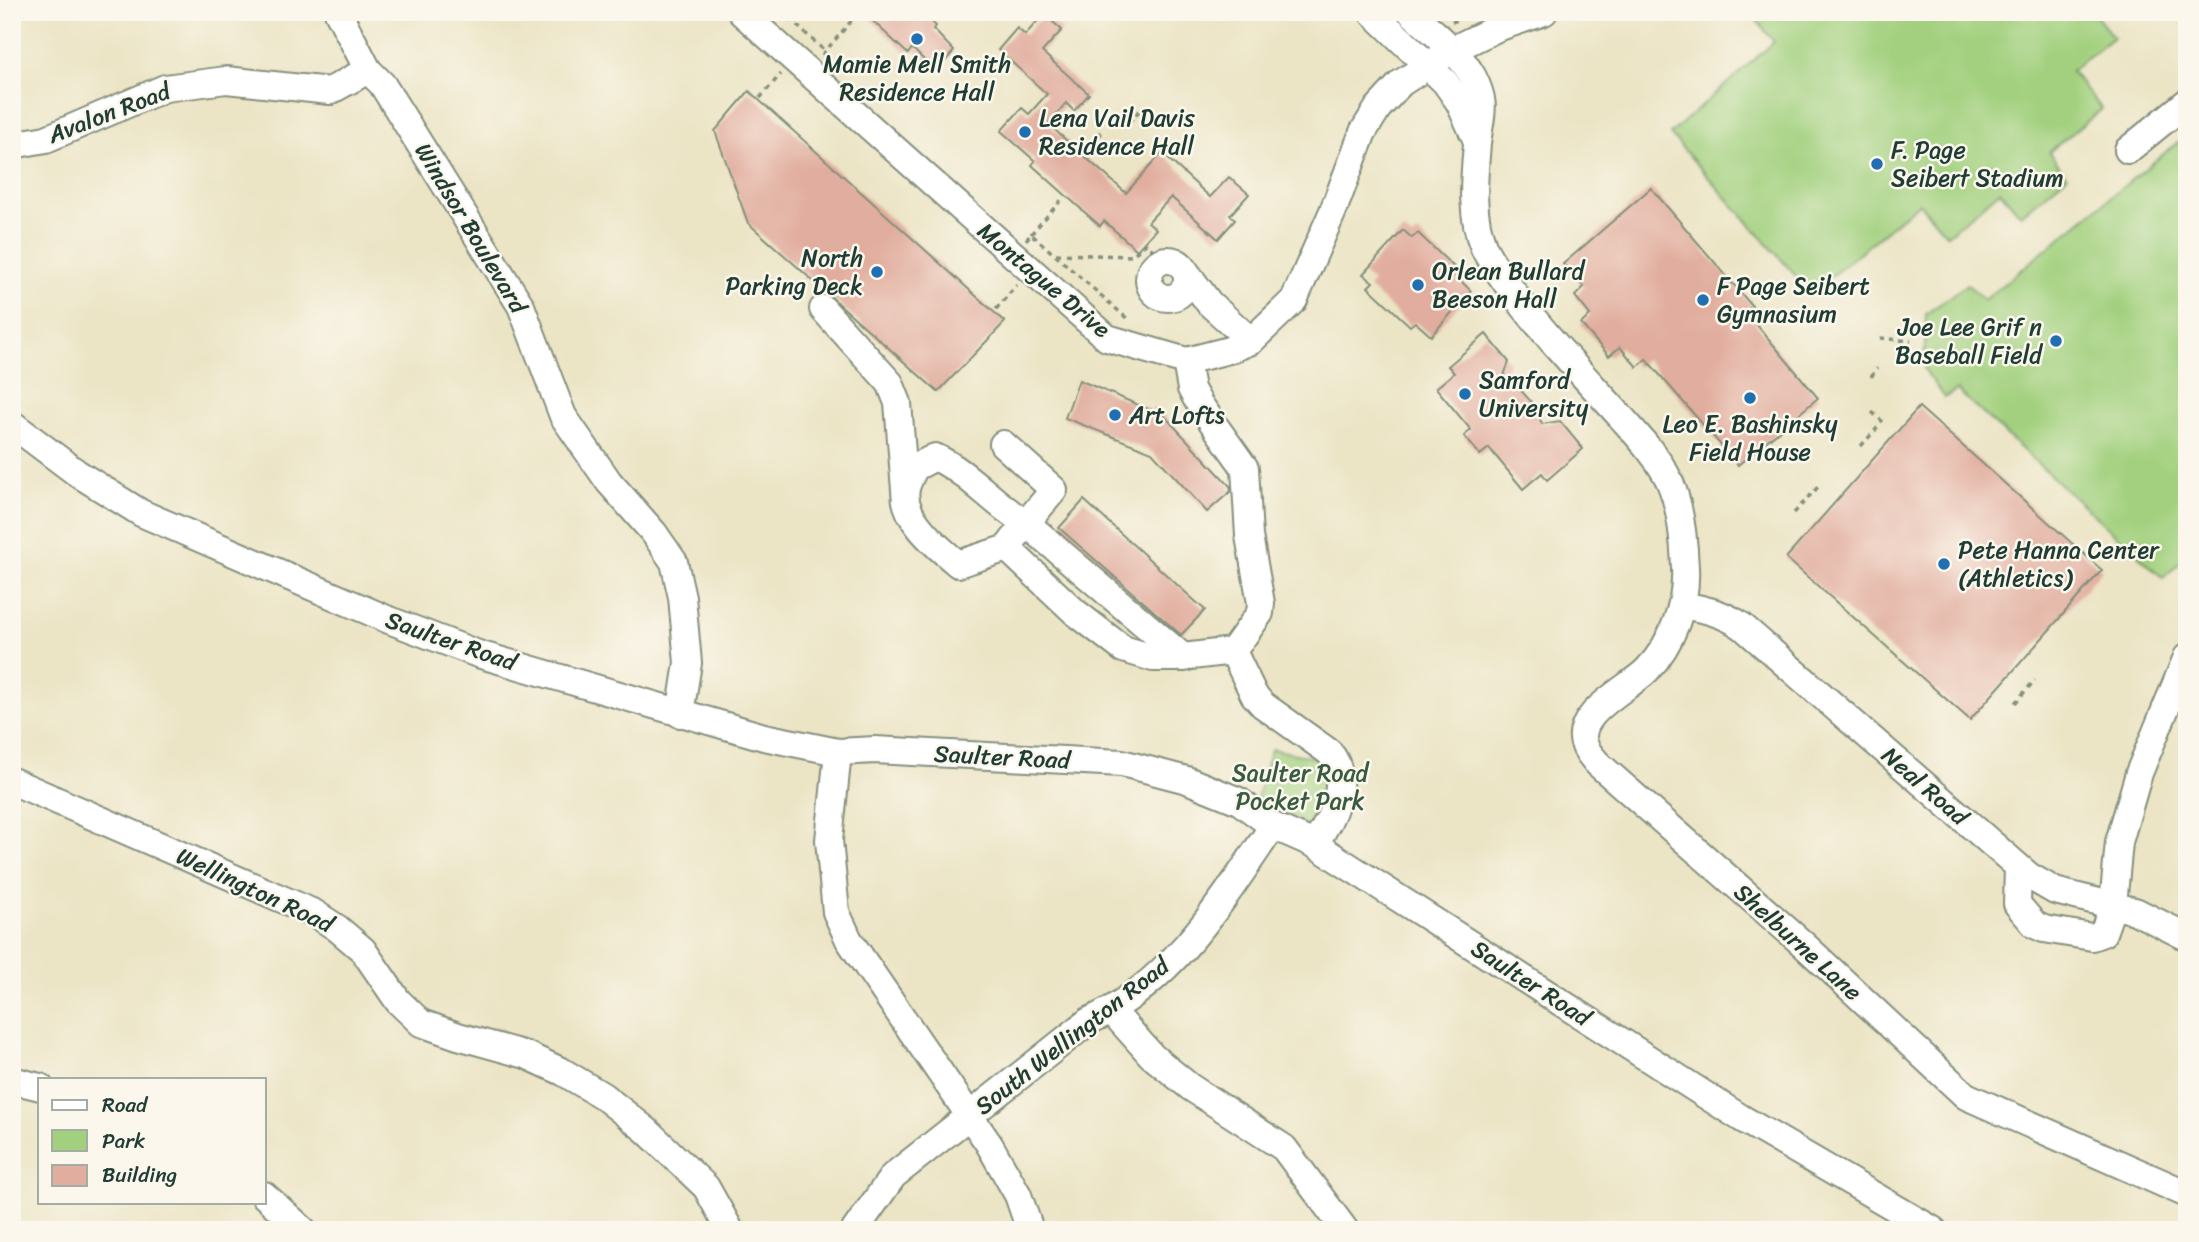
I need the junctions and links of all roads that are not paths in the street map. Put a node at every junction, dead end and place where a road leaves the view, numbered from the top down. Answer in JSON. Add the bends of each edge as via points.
{"nodes":[{"id":1,"x":338,"y":12,"type":"edge"},
{"id":2,"x":741,"y":12,"type":"edge"},
{"id":3,"x":1371,"y":12,"type":"edge"},
{"id":4,"x":1544,"y":12,"type":"edge"},
{"id":5,"x":1419,"y":20,"type":"edge"},
{"id":6,"x":1452,"y":50,"type":"junction"},
{"id":7,"x":1429,"y":65,"type":"junction"},
{"id":8,"x":368,"y":70,"type":"junction"},
{"id":9,"x":2187,"y":102,"type":"edge"},
{"id":10,"x":1478,"y":141,"type":"junction"},
{"id":11,"x":12,"y":145,"type":"edge"},
{"id":12,"x":2128,"y":150,"type":"dead end"},
{"id":13,"x":1209,"y":303,"type":"junction"},
{"id":14,"x":823,"y":309,"type":"dead end"},
{"id":15,"x":1251,"y":341,"type":"junction"},
{"id":16,"x":1186,"y":361,"type":"junction"},
{"id":17,"x":12,"y":424,"type":"edge"},
{"id":18,"x":1003,"y":444,"type":"dead end"},
{"id":19,"x":905,"y":491,"type":"junction"},
{"id":20,"x":1026,"y":523,"type":"junction"},
{"id":21,"x":1007,"y":548,"type":"junction"},
{"id":22,"x":1682,"y":605,"type":"junction"},
{"id":23,"x":1233,"y":651,"type":"junction"},
{"id":24,"x":2187,"y":657,"type":"edge"},
{"id":25,"x":1184,"y":658,"type":"junction"},
{"id":26,"x":680,"y":714,"type":"junction"},
{"id":27,"x":838,"y":752,"type":"junction"},
{"id":28,"x":12,"y":781,"type":"edge"},
{"id":29,"x":1273,"y":826,"type":"junction"},
{"id":30,"x":1314,"y":844,"type":"junction"},
{"id":31,"x":2018,"y":867,"type":"junction"},
{"id":32,"x":2113,"y":905,"type":"junction"},
{"id":33,"x":2187,"y":937,"type":"edge"},
{"id":34,"x":1112,"y":1011,"type":"junction"},
{"id":35,"x":12,"y":1080,"type":"edge"},
{"id":36,"x":38,"y":1086,"type":"edge"},
{"id":37,"x":970,"y":1115,"type":"junction"},
{"id":38,"x":2187,"y":1195,"type":"edge"},
{"id":39,"x":266,"y":1197,"type":"edge"},
{"id":40,"x":303,"y":1230,"type":"edge"},
{"id":41,"x":730,"y":1230,"type":"edge"},
{"id":42,"x":855,"y":1230,"type":"edge"},
{"id":43,"x":1030,"y":1230,"type":"edge"},
{"id":44,"x":1345,"y":1230,"type":"edge"},
{"id":45,"x":1933,"y":1230,"type":"edge"}],
"edges":[{"from":1,"to":8,"type":"street","name":"Windsor Boulevard"},
{"from":2,"to":16,"type":"street","name":"Montague Drive","via":[[1107,338]]},
{"from":3,"to":7,"type":"street"},
{"from":4,"to":6,"type":"street"},
{"from":5,"to":6,"type":"street","name":"Shelburne Lane"},
{"from":6,"to":7,"type":"street"},
{"from":6,"to":10,"type":"street","name":"Shelburne Lane","via":[[1480,95],[1483,112]]},
{"from":7,"to":10,"type":"street","via":[[1459,102]]},
{"from":7,"to":15,"type":"street","via":[[1401,83],[1378,108],[1363,132],[1294,300]]},
{"from":8,"to":11,"type":"street","name":"Avalon Road","via":[[330,91],[226,80],[165,88],[46,139]]},
{"from":8,"to":26,"type":"street","name":"Windsor Boulevard","via":[[382,84],[521,306],[563,416],[674,562],[688,663]]},
{"from":9,"to":12,"type":"street"},
{"from":10,"to":22,"type":"street","name":"Shelburne Lane","via":[[1473,199],[1488,255],[1531,316],[1648,447],[1669,481],[1683,538]]},
{"from":13,"to":13,"type":"street","via":[[1180,264],[1168,260],[1153,268],[1149,281],[1154,293],[1166,299]]},
{"from":13,"to":15,"type":"street"},
{"from":14,"to":19,"type":"street","via":[[890,383],[898,403]]},
{"from":15,"to":16,"type":"street"},
{"from":16,"to":23,"type":"street","via":[[1191,389],[1245,468],[1249,536],[1261,603],[1260,613]]},
{"from":17,"to":26,"type":"street","name":"Saulter Road","via":[[141,513],[478,654]]},
{"from":18,"to":20,"type":"street","via":[[1054,489]]},
{"from":19,"to":20,"type":"street","via":[[914,468],[935,457],[954,466]]},
{"from":19,"to":21,"type":"street","via":[[909,510],[929,539],[958,564]]},
{"from":20,"to":21,"type":"street"},
{"from":20,"to":25,"type":"street"},
{"from":21,"to":25,"type":"street","via":[[1075,612],[1123,649],[1153,657]]},
{"from":22,"to":31,"type":"street","name":"Neal Road","via":[[1714,611],[1742,626]]},
{"from":22,"to":38,"type":"street","name":"Shelburne Lane","via":[[1657,659],[1593,711],[1587,722],[1583,744],[1597,763],[1803,944],[1966,1096]]},
{"from":23,"to":25,"type":"street"},
{"from":23,"to":30,"type":"street","via":[[1254,695],[1329,752],[1340,770],[1339,792]]},
{"from":24,"to":32,"type":"street","via":[[2139,773],[2119,842]]},
{"from":26,"to":27,"type":"street","name":"Saulter Road"},
{"from":27,"to":29,"type":"street","name":"Saulter Road","via":[[1122,763],[1187,780],[1240,801]]},
{"from":27,"to":37,"type":"street","via":[[829,840],[836,912],[849,940]]},
{"from":28,"to":41,"type":"street","name":"Wellington Road","via":[[314,913],[363,950],[398,1001],[421,1023],[526,1055],[603,1096],[706,1187]]},
{"from":29,"to":30,"type":"street","name":"Saulter Road"},
{"from":29,"to":34,"type":"street","name":"South Wellington Road","via":[[1211,916],[1161,972]]},
{"from":30,"to":45,"type":"street","name":"Saulter Road","via":[[1741,1118]]},
{"from":31,"to":32,"type":"street","name":"Neal Road","via":[[2055,891]]},
{"from":31,"to":32,"type":"street","via":[[2017,904],[2044,929],[2092,937],[2103,933]]},
{"from":32,"to":33,"type":"street","name":"Neal Road"},
{"from":34,"to":37,"type":"street","name":"South Wellington Road","via":[[1089,1021]]},
{"from":34,"to":44,"type":"street","via":[[1152,1056],[1190,1087],[1284,1148]]},
{"from":35,"to":36,"type":"street"},
{"from":37,"to":42,"type":"street","name":"South Wellington Road","via":[[893,1176]]},
{"from":37,"to":43,"type":"street","via":[[1018,1195]]},
{"from":39,"to":40,"type":"street"}]}
